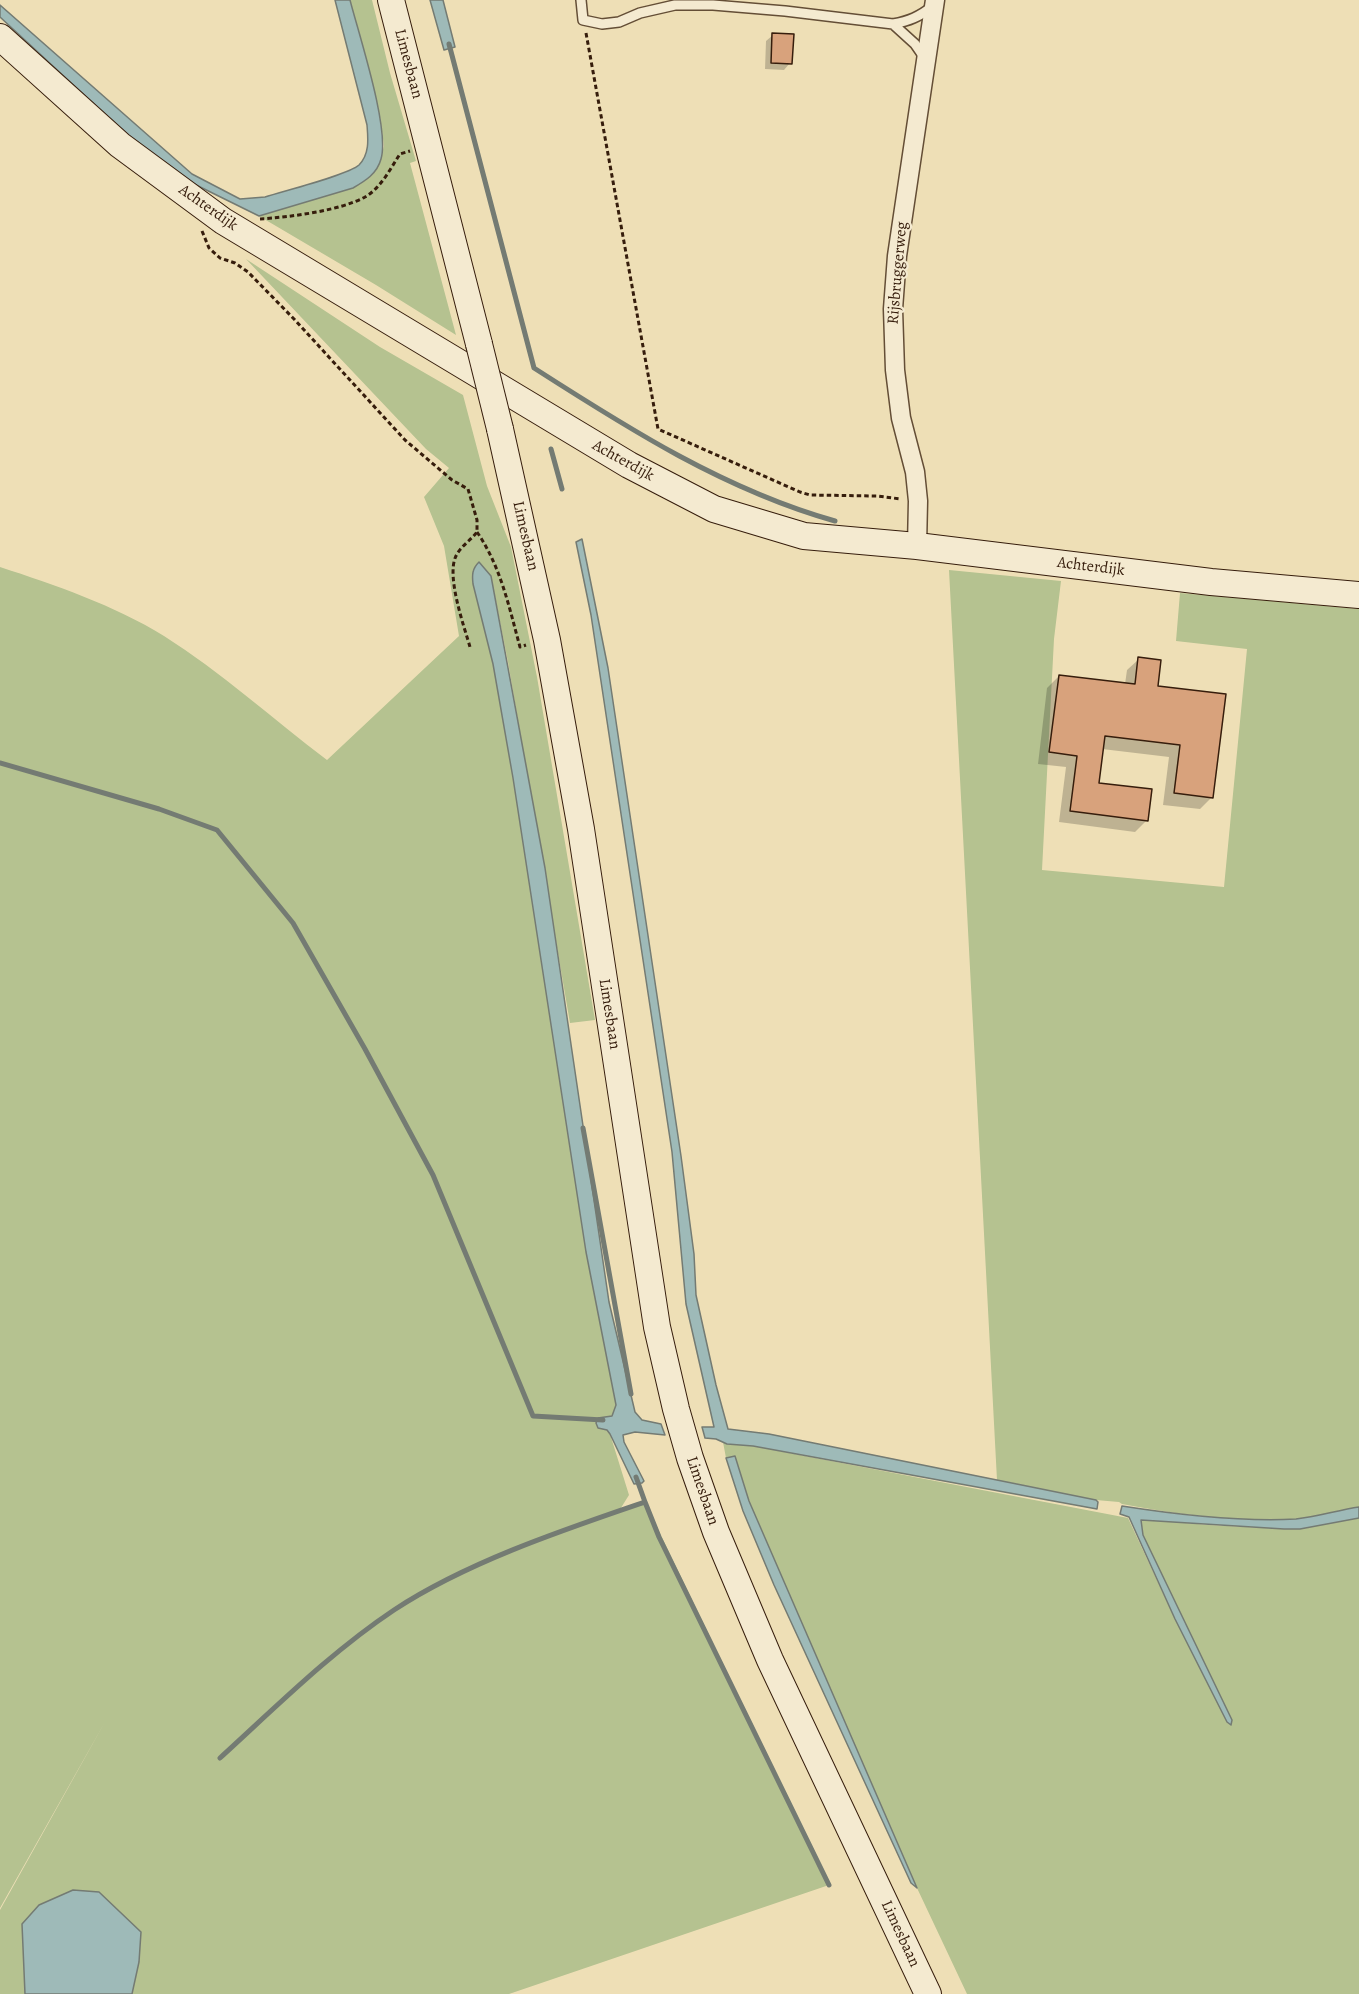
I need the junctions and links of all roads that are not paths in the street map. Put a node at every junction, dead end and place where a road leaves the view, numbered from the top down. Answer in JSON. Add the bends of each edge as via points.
{"nodes":[{"id":1,"x":392,"y":0,"type":"edge"},
{"id":2,"x":582,"y":0,"type":"edge"},
{"id":3,"x":935,"y":3,"type":"edge"},
{"id":4,"x":893,"y":24,"type":"junction"},
{"id":5,"x":0,"y":37,"type":"edge"},
{"id":6,"x":925,"y":60,"type":"junction"},
{"id":7,"x":917,"y":546,"type":"junction"},
{"id":8,"x":1359,"y":595,"type":"edge"},
{"id":9,"x":928,"y":1994,"type":"edge"}],
"edges":[{"from":1,"to":9,"type":"main road","name":"Limesbaan","bridge":true,"via":[[500,429],[547,640],[581,829],[657,1327],[676,1409],[716,1532],[770,1660]]},
{"from":2,"to":4,"type":"lane","via":[[583,20],[602,24],[675,5],[713,5]]},
{"from":3,"to":4,"type":"lane","via":[[920,16]]},
{"from":3,"to":6,"type":"street","name":"Rijsbruggerweg"},
{"from":4,"to":6,"type":"lane","via":[[915,44]]},
{"from":5,"to":7,"type":"main road","name":"Achterdijk","via":[[120,145],[223,221],[619,459],[714,509],[804,536]]},
{"from":6,"to":7,"type":"street","name":"Rijsbruggerweg","via":[[893,309],[901,418],[918,501]]},
{"from":7,"to":8,"type":"main road","name":"Achterdijk","via":[[1211,582]]}]}
